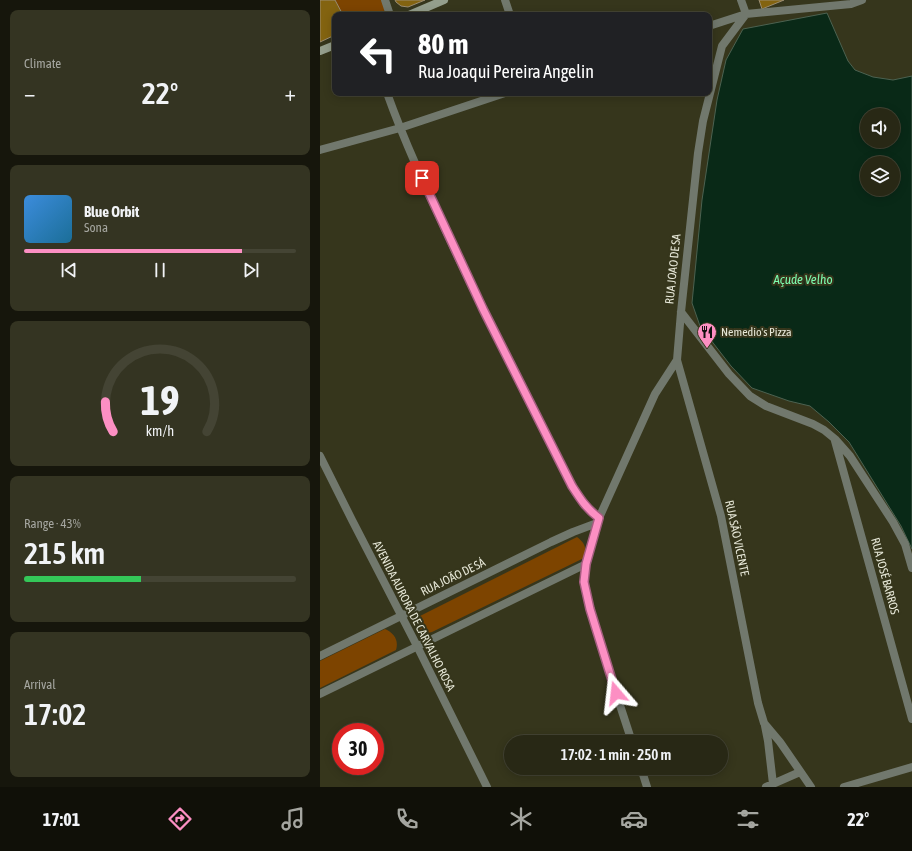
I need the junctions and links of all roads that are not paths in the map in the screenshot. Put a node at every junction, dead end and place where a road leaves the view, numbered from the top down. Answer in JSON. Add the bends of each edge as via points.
{"nodes":[{"id":1,"x":385,"y":0,"type":"edge"},
{"id":2,"x":444,"y":0,"type":"edge"},
{"id":3,"x":505,"y":0,"type":"edge"},
{"id":4,"x":741,"y":0,"type":"edge"},
{"id":5,"x":862,"y":0,"type":"edge"},
{"id":6,"x":850,"y":2,"type":"edge"},
{"id":7,"x":389,"y":12,"type":"edge"},
{"id":8,"x":416,"y":12,"type":"edge"},
{"id":9,"x":509,"y":12,"type":"edge"},
{"id":10,"x":746,"y":14,"type":"junction"},
{"id":11,"x":712,"y":25,"type":"edge"},
{"id":12,"x":332,"y":46,"type":"edge"},
{"id":13,"x":320,"y":51,"type":"edge"},
{"id":14,"x":712,"y":85,"type":"edge"},
{"id":15,"x":388,"y":96,"type":"edge"},
{"id":16,"x":496,"y":96,"type":"edge"},
{"id":17,"x":709,"y":96,"type":"edge"},
{"id":18,"x":400,"y":128,"type":"junction"},
{"id":19,"x":320,"y":150,"type":"edge"},
{"id":20,"x":681,"y":312,"type":"junction"},
{"id":21,"x":677,"y":360,"type":"junction"},
{"id":22,"x":835,"y":439,"type":"junction"},
{"id":23,"x":320,"y":456,"type":"edge"},
{"id":24,"x":598,"y":520,"type":"junction"},
{"id":25,"x":586,"y":564,"type":"junction"},
{"id":26,"x":912,"y":568,"type":"edge"},
{"id":27,"x":401,"y":616,"type":"junction"},
{"id":28,"x":417,"y":646,"type":"junction"},
{"id":29,"x":320,"y":656,"type":"edge"},
{"id":30,"x":320,"y":694,"type":"edge"},
{"id":31,"x":912,"y":719,"type":"edge"},
{"id":32,"x":764,"y":723,"type":"junction"},
{"id":33,"x":630,"y":735,"type":"edge"},
{"id":34,"x":912,"y":767,"type":"edge"},
{"id":35,"x":800,"y":772,"type":"junction"},
{"id":36,"x":643,"y":775,"type":"edge"},
{"id":37,"x":485,"y":786,"type":"edge"},
{"id":38,"x":770,"y":786,"type":"edge"},
{"id":39,"x":647,"y":787,"type":"edge"},
{"id":40,"x":810,"y":787,"type":"edge"},
{"id":41,"x":844,"y":787,"type":"edge"}],
"edges":[{"from":1,"to":7,"type":"street"},
{"from":2,"to":8,"type":"street"},
{"from":3,"to":9,"type":"street"},
{"from":4,"to":10,"type":"street"},
{"from":5,"to":6,"type":"street"},
{"from":6,"to":10,"type":"street"},
{"from":10,"to":11,"type":"street"},
{"from":10,"to":14,"type":"street","name":"RUA JOAO DE SA","via":[[722,46]]},
{"from":12,"to":13,"type":"street"},
{"from":15,"to":18,"type":"street"},
{"from":16,"to":18,"type":"street"},
{"from":17,"to":20,"type":"street","name":"RUA JOAO DE SA","via":[[698,154]]},
{"from":18,"to":19,"type":"street"},
{"from":18,"to":24,"type":"street","via":[[483,309],[572,486]]},
{"from":20,"to":21,"type":"street","name":"RUA JOAO DE SA"},
{"from":20,"to":22,"type":"street","via":[[729,374],[750,396],[766,406],[814,424]]},
{"from":21,"to":24,"type":"street","name":"RUA JOAO DE SA","via":[[655,394]]},
{"from":21,"to":32,"type":"street","name":"RUA SÃO VICENTE","via":[[721,516]]},
{"from":22,"to":26,"type":"street","via":[[850,456],[894,522],[905,544]]},
{"from":22,"to":31,"type":"street","name":"RUA JOSÉ BARROS"},
{"from":23,"to":27,"type":"street","name":"AVENIDA AURORA DE CARVALHO ROSA"},
{"from":24,"to":25,"type":"street","name":"RUA JOAO DE SA"},
{"from":24,"to":27,"type":"street","name":"RUA JOÃO DE SÁ"},
{"from":25,"to":28,"type":"street"},
{"from":25,"to":33,"type":"street","name":"RUA JOAO DE SA","via":[[584,582],[590,609]]},
{"from":27,"to":28,"type":"street","name":"AVENIDA AURORA DE CARVALHO ROSA"},
{"from":27,"to":29,"type":"street","name":"RUA JOÃO DE SÁ"},
{"from":28,"to":30,"type":"street"},
{"from":28,"to":37,"type":"street","name":"AVENIDA AURORA DE CARVALHO ROSA"},
{"from":32,"to":35,"type":"street","name":"RUA SÃO VICENTE"},
{"from":32,"to":38,"type":"street","name":"RUA SÃO VICENTE","via":[[768,742]]},
{"from":34,"to":41,"type":"street"},
{"from":35,"to":38,"type":"street"},
{"from":35,"to":40,"type":"street","name":"RUA SÃO VICENTE"},
{"from":36,"to":39,"type":"street"}]}
